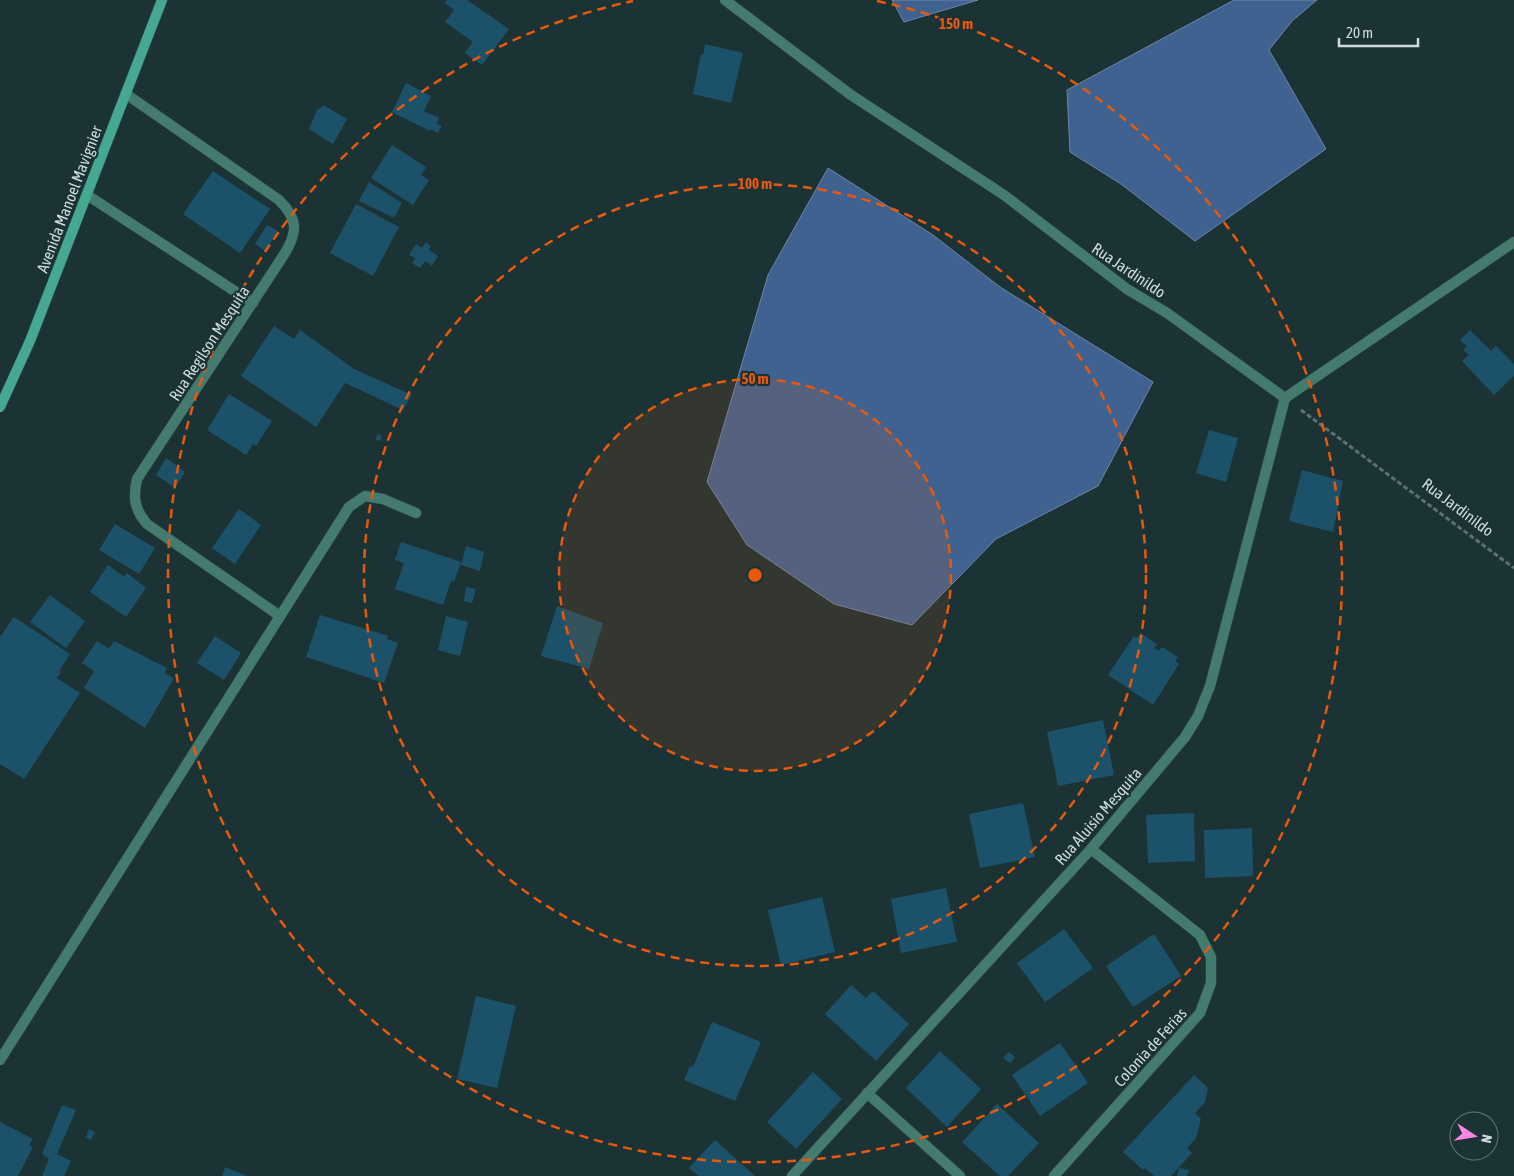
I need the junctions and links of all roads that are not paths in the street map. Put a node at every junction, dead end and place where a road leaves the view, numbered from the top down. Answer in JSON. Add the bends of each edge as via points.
{"nodes":[{"id":1,"x":162,"y":0,"type":"edge"},
{"id":2,"x":725,"y":0,"type":"edge"},
{"id":3,"x":126,"y":94,"type":"junction"},
{"id":4,"x":87,"y":195,"type":"junction"},
{"id":5,"x":1514,"y":242,"type":"edge"},
{"id":6,"x":253,"y":303,"type":"junction"},
{"id":7,"x":1285,"y":398,"type":"junction"},
{"id":8,"x":0,"y":407,"type":"edge"},
{"id":9,"x":416,"y":513,"type":"dead end"},
{"id":10,"x":280,"y":616,"type":"junction"},
{"id":11,"x":1091,"y":850,"type":"junction"},
{"id":12,"x":0,"y":1060,"type":"edge"},
{"id":13,"x":867,"y":1093,"type":"junction"},
{"id":14,"x":792,"y":1176,"type":"edge"},
{"id":15,"x":960,"y":1176,"type":"edge"},
{"id":16,"x":1054,"y":1176,"type":"edge"}],
"edges":[{"from":1,"to":3,"type":"street","name":"Avenida Manoel Mavignier"},
{"from":2,"to":7,"type":"street","name":"Rua Jardinildo","via":[[851,95],[1004,195],[1100,269]]},
{"from":3,"to":4,"type":"street","name":"Avenida Manoel Mavignier"},
{"from":3,"to":6,"type":"street","name":"Rua Regilson Mesquita","via":[[289,209],[295,224],[293,239]]},
{"from":4,"to":6,"type":"street"},
{"from":4,"to":8,"type":"street","name":"Avenida Manoel Mavignier","via":[[30,342]]},
{"from":5,"to":7,"type":"street"},
{"from":6,"to":10,"type":"street","name":"Rua Regilson Mesquita","via":[[137,479],[134,492],[139,514],[147,524]]},
{"from":7,"to":11,"type":"street","name":"Rua Aluisio Mesquita","via":[[1210,686],[1198,716],[1185,737]]},
{"from":9,"to":10,"type":"street","via":[[382,499],[365,496],[349,507]]},
{"from":10,"to":12,"type":"street"},
{"from":11,"to":13,"type":"street","name":"Rua Aluisio Mesquita"},
{"from":11,"to":16,"type":"street","name":"Colonia de Ferias","via":[[1200,935],[1211,957],[1211,983],[1200,1013]]},
{"from":13,"to":14,"type":"street","name":"Rua Aluisio Mesquita"},
{"from":13,"to":15,"type":"street"}]}
